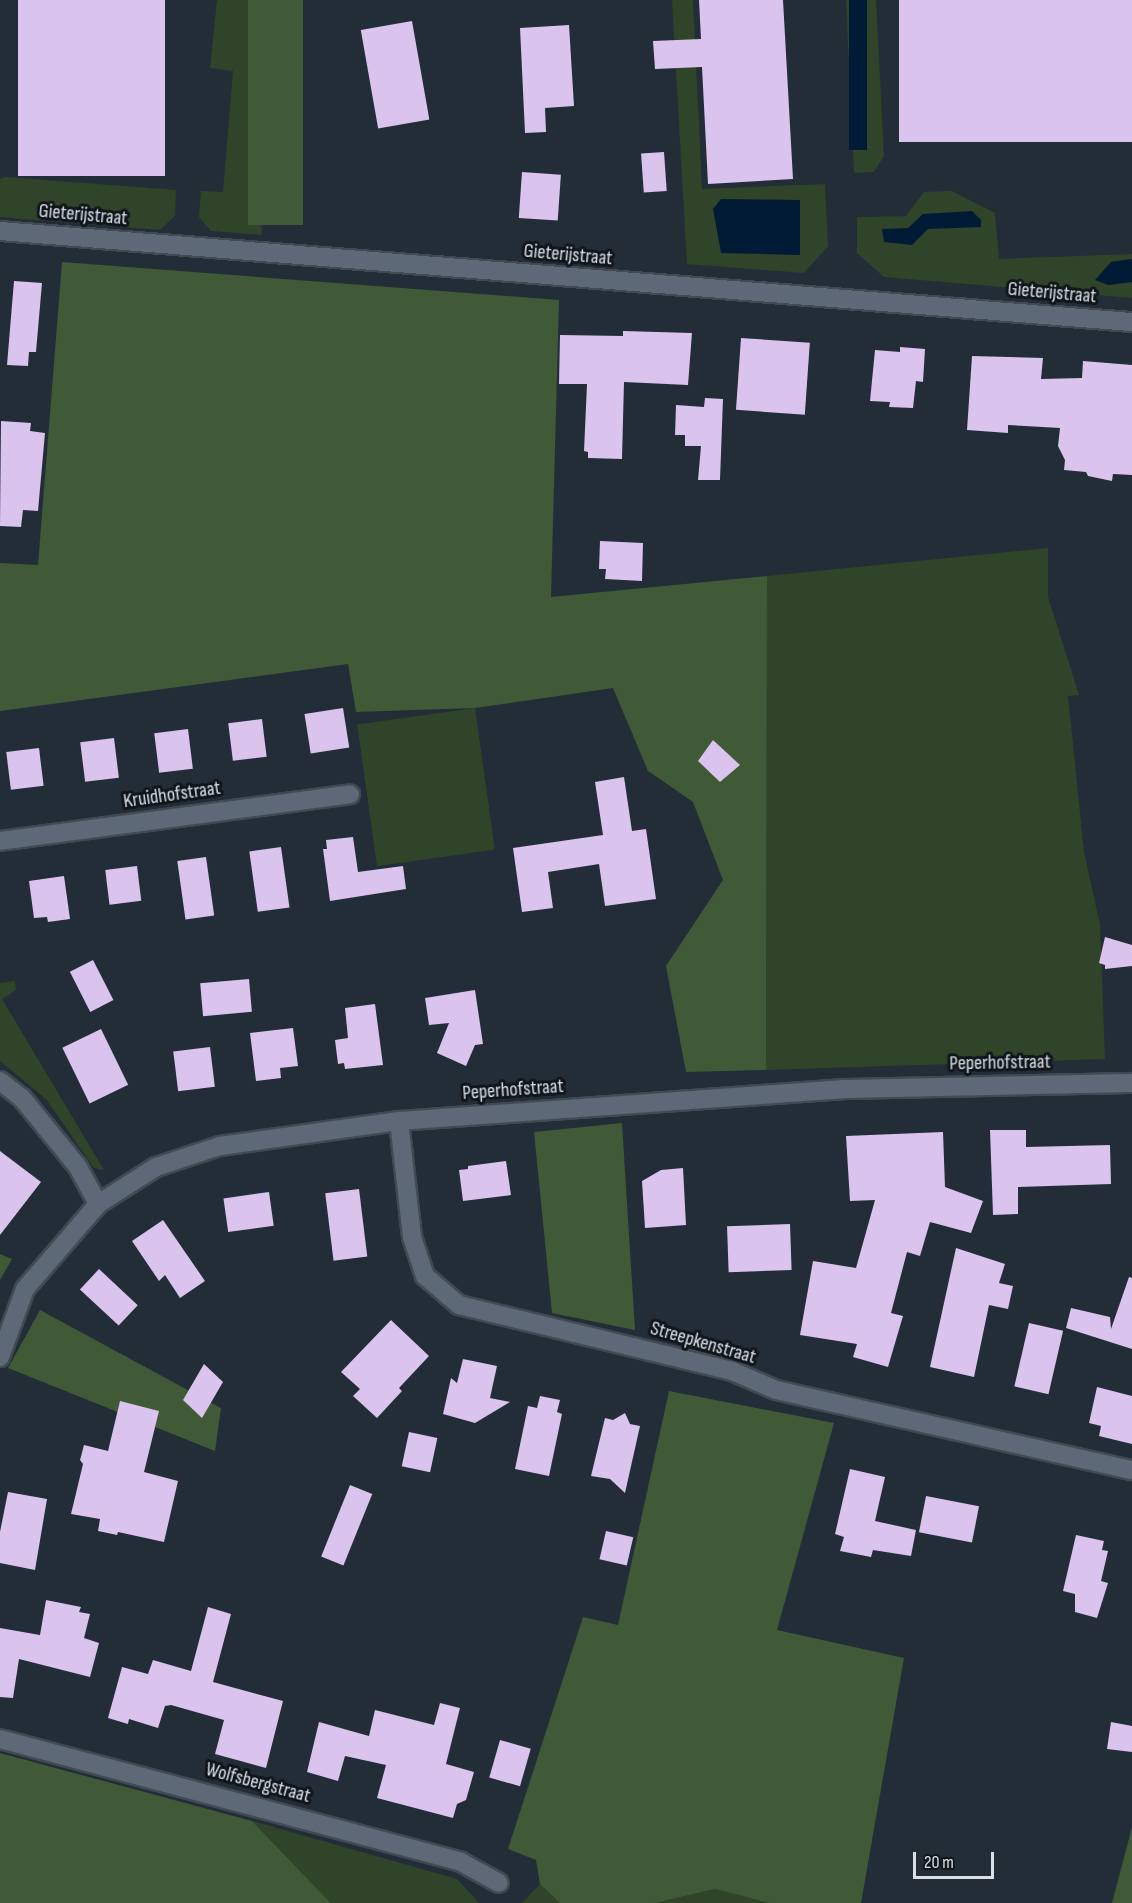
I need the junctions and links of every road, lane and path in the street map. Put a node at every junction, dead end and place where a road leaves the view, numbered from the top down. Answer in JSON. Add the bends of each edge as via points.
{"nodes":[{"id":1,"x":0,"y":231,"type":"edge"},
{"id":2,"x":1132,"y":322,"type":"edge"},
{"id":3,"x":350,"y":794,"type":"dead end"},
{"id":4,"x":0,"y":841,"type":"edge"},
{"id":5,"x":0,"y":1081,"type":"edge"},
{"id":6,"x":1132,"y":1083,"type":"edge"},
{"id":7,"x":399,"y":1121,"type":"junction"},
{"id":8,"x":98,"y":1204,"type":"junction"},
{"id":9,"x":0,"y":1357,"type":"edge"},
{"id":10,"x":1132,"y":1470,"type":"edge"},
{"id":11,"x":0,"y":1738,"type":"edge"},
{"id":12,"x":500,"y":1882,"type":"dead end"}],
"edges":[{"from":1,"to":2,"type":"street","name":"Gieterijstraat"},
{"from":3,"to":4,"type":"street","name":"Kruidhofstraat"},
{"from":5,"to":8,"type":"street","via":[[22,1098],[78,1167]]},
{"from":6,"to":7,"type":"street","name":"Peperhofstraat","via":[[843,1089]]},
{"from":7,"to":8,"type":"street","name":"Peperhofstraat","via":[[220,1146],[156,1167]]},
{"from":7,"to":10,"type":"street","name":"Streepkenstraat","via":[[412,1237],[425,1276],[459,1305],[732,1371],[776,1390]]},
{"from":8,"to":9,"type":"street","name":"Peperhofstraat","via":[[25,1289]]},
{"from":11,"to":12,"type":"street","name":"Wolfsbergstraat","via":[[461,1862]]}]}
